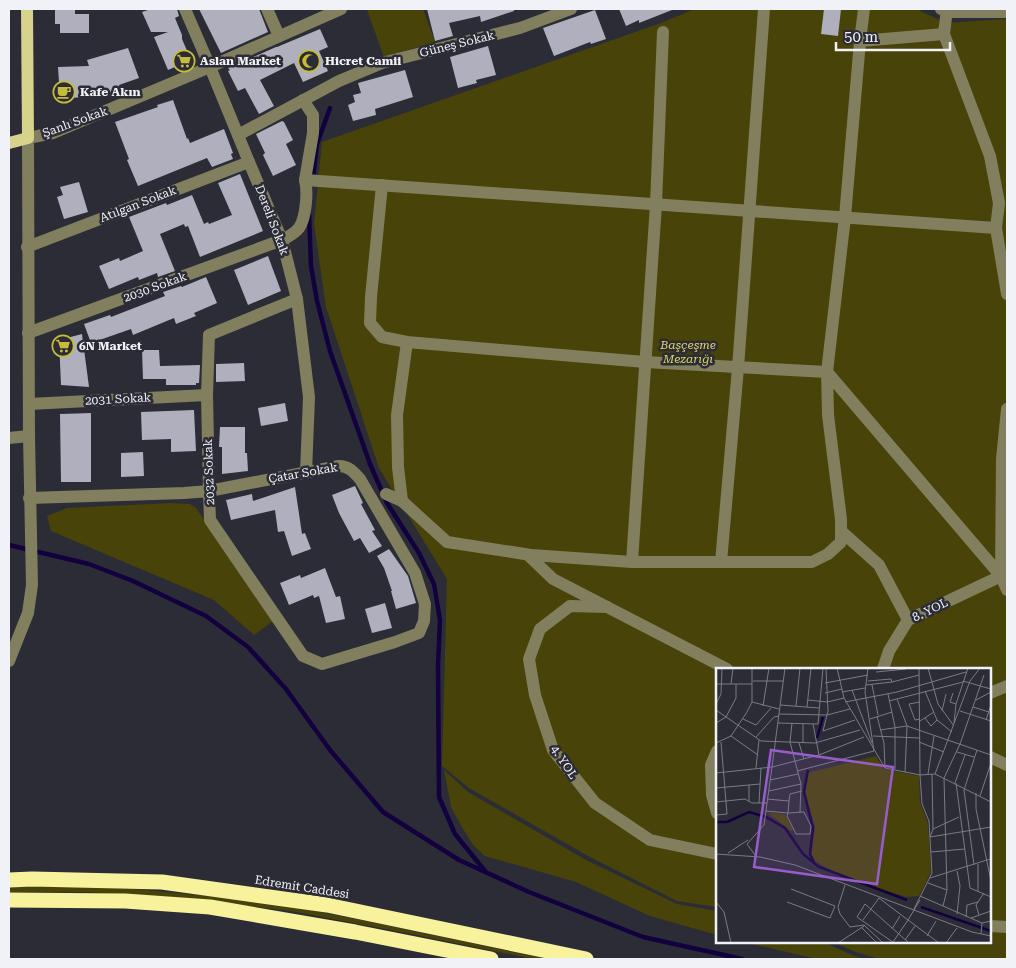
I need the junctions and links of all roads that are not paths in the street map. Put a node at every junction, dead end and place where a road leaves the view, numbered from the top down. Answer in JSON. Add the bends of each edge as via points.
{"nodes":[{"id":1,"x":27,"y":9,"type":"edge"},
{"id":2,"x":185,"y":9,"type":"edge"},
{"id":3,"x":267,"y":9,"type":"edge"},
{"id":4,"x":341,"y":9,"type":"edge"},
{"id":5,"x":571,"y":9,"type":"edge"},
{"id":6,"x":764,"y":9,"type":"edge"},
{"id":7,"x":864,"y":9,"type":"edge"},
{"id":8,"x":945,"y":10,"type":"edge"},
{"id":9,"x":1007,"y":12,"type":"edge"},
{"id":10,"x":663,"y":32,"type":"dead end"},
{"id":11,"x":944,"y":34,"type":"junction"},
{"id":12,"x":279,"y":36,"type":"junction"},
{"id":13,"x":860,"y":41,"type":"junction"},
{"id":14,"x":210,"y":67,"type":"junction"},
{"id":15,"x":304,"y":100,"type":"junction"},
{"id":16,"x":238,"y":135,"type":"junction"},
{"id":17,"x":28,"y":138,"type":"junction"},
{"id":18,"x":9,"y":143,"type":"edge"},
{"id":19,"x":249,"y":162,"type":"junction"},
{"id":20,"x":311,"y":180,"type":"junction"},
{"id":21,"x":382,"y":185,"type":"junction"},
{"id":22,"x":656,"y":204,"type":"junction"},
{"id":23,"x":749,"y":211,"type":"junction"},
{"id":24,"x":845,"y":218,"type":"junction"},
{"id":25,"x":996,"y":228,"type":"junction"},
{"id":26,"x":282,"y":240,"type":"junction"},
{"id":27,"x":27,"y":247,"type":"junction"},
{"id":28,"x":1005,"y":266,"type":"edge"},
{"id":29,"x":1007,"y":294,"type":"edge"},
{"id":30,"x":297,"y":299,"type":"junction"},
{"id":31,"x":28,"y":333,"type":"junction"},
{"id":32,"x":407,"y":342,"type":"junction"},
{"id":33,"x":645,"y":362,"type":"junction"},
{"id":34,"x":738,"y":368,"type":"junction"},
{"id":35,"x":828,"y":372,"type":"junction"},
{"id":36,"x":206,"y":394,"type":"junction"},
{"id":37,"x":29,"y":404,"type":"junction"},
{"id":38,"x":1007,"y":409,"type":"edge"},
{"id":39,"x":28,"y":436,"type":"junction"},
{"id":40,"x":9,"y":438,"type":"edge"},
{"id":41,"x":306,"y":473,"type":"junction"},
{"id":42,"x":208,"y":491,"type":"junction"},
{"id":43,"x":386,"y":494,"type":"dead end"},
{"id":44,"x":29,"y":498,"type":"junction"},
{"id":45,"x":402,"y":501,"type":"junction"},
{"id":46,"x":840,"y":530,"type":"junction"},
{"id":47,"x":528,"y":555,"type":"junction"},
{"id":48,"x":632,"y":562,"type":"junction"},
{"id":49,"x":721,"y":562,"type":"junction"},
{"id":50,"x":1001,"y":576,"type":"junction"},
{"id":51,"x":1007,"y":590,"type":"edge"},
{"id":52,"x":607,"y":607,"type":"junction"},
{"id":53,"x":908,"y":620,"type":"junction"},
{"id":54,"x":9,"y":661,"type":"edge"},
{"id":55,"x":322,"y":664,"type":"joint"},
{"id":56,"x":725,"y":668,"type":"edge"},
{"id":57,"x":883,"y":668,"type":"edge"},
{"id":58,"x":1007,"y":686,"type":"edge"},
{"id":59,"x":991,"y":693,"type":"edge"},
{"id":60,"x":716,"y":753,"type":"edge"},
{"id":61,"x":991,"y":757,"type":"edge"},
{"id":62,"x":1007,"y":765,"type":"edge"},
{"id":63,"x":716,"y":809,"type":"edge"},
{"id":64,"x":716,"y":854,"type":"edge"},
{"id":65,"x":9,"y":874,"type":"edge"},
{"id":66,"x":32,"y":879,"type":"junction"},
{"id":67,"x":9,"y":880,"type":"edge"},
{"id":68,"x":9,"y":900,"type":"edge"},
{"id":69,"x":991,"y":926,"type":"edge"},
{"id":70,"x":1007,"y":927,"type":"edge"},
{"id":71,"x":491,"y":959,"type":"edge"},
{"id":72,"x":586,"y":959,"type":"edge"}],
"edges":[{"from":1,"to":17,"type":"main road"},
{"from":2,"to":14,"type":"street","name":"Dereli Sokak"},
{"from":3,"to":12,"type":"street"},
{"from":4,"to":12,"type":"street","name":"Şanlı Sokak"},
{"from":5,"to":15,"type":"street","name":"Güneş Sokak","via":[[520,28],[382,63]]},
{"from":6,"to":23,"type":"street"},
{"from":7,"to":13,"type":"street"},
{"from":8,"to":9,"type":"street"},
{"from":8,"to":11,"type":"street"},
{"from":10,"to":22,"type":"street"},
{"from":11,"to":13,"type":"street"},
{"from":11,"to":25,"type":"street","via":[[990,156],[1000,203]]},
{"from":12,"to":14,"type":"street","name":"Şanlı Sokak"},
{"from":13,"to":24,"type":"street"},
{"from":14,"to":16,"type":"street","name":"Dereli Sokak"},
{"from":14,"to":17,"type":"street","name":"Şanlı Sokak","via":[[53,133]]},
{"from":15,"to":16,"type":"street","name":"Güneş Sokak"},
{"from":15,"to":20,"type":"street","name":"2030 Sokak","via":[[313,115]]},
{"from":16,"to":19,"type":"street","name":"Dereli Sokak"},
{"from":17,"to":18,"type":"main road"},
{"from":17,"to":27,"type":"street"},
{"from":19,"to":26,"type":"street","name":"Dereli Sokak"},
{"from":19,"to":27,"type":"street","name":"Atılgan Sokak"},
{"from":20,"to":21,"type":"street"},
{"from":20,"to":26,"type":"street","name":"2030 Sokak","via":[[307,187],[303,220],[298,230]]},
{"from":21,"to":22,"type":"street"},
{"from":21,"to":32,"type":"street","via":[[370,323],[382,337]]},
{"from":22,"to":23,"type":"street"},
{"from":22,"to":33,"type":"street"},
{"from":23,"to":24,"type":"street"},
{"from":23,"to":34,"type":"street"},
{"from":24,"to":25,"type":"street"},
{"from":24,"to":35,"type":"street"},
{"from":25,"to":28,"type":"street"},
{"from":26,"to":30,"type":"street","name":"Dereli Sokak"},
{"from":26,"to":31,"type":"street","name":"2030 Sokak"},
{"from":27,"to":31,"type":"street"},
{"from":28,"to":29,"type":"street"},
{"from":30,"to":36,"type":"street","name":"2032 Sokak","via":[[209,335]]},
{"from":30,"to":41,"type":"street","name":"Dereli Sokak","via":[[309,397]]},
{"from":31,"to":37,"type":"street"},
{"from":32,"to":33,"type":"street"},
{"from":32,"to":45,"type":"street","via":[[397,415]]},
{"from":33,"to":34,"type":"street"},
{"from":33,"to":48,"type":"street"},
{"from":34,"to":35,"type":"street"},
{"from":34,"to":49,"type":"street"},
{"from":35,"to":46,"type":"street","via":[[828,416]]},
{"from":35,"to":50,"type":"street"},
{"from":36,"to":37,"type":"street","name":"2031 Sokak"},
{"from":36,"to":42,"type":"street","name":"2032 Sokak"},
{"from":37,"to":39,"type":"street"},
{"from":38,"to":50,"type":"street","via":[[1002,459]]},
{"from":39,"to":40,"type":"street"},
{"from":39,"to":44,"type":"street"},
{"from":41,"to":42,"type":"street","name":"Çatar Sokak"},
{"from":41,"to":55,"type":"street","name":"Çatar Sokak","via":[[345,466],[360,479],[415,573],[425,604],[419,633]]},
{"from":42,"to":44,"type":"street","name":"Çatar Sokak"},
{"from":42,"to":55,"type":"street","name":"2032 Sokak","via":[[210,520],[303,656]]},
{"from":43,"to":45,"type":"street"},
{"from":44,"to":54,"type":"street","via":[[32,585],[28,614]]},
{"from":45,"to":47,"type":"street","via":[[447,542]]},
{"from":46,"to":49,"type":"street","via":[[840,542],[828,554],[812,562]]},
{"from":46,"to":53,"type":"street","via":[[879,565]]},
{"from":47,"to":48,"type":"street"},
{"from":47,"to":52,"type":"street","via":[[553,579]]},
{"from":48,"to":49,"type":"street"},
{"from":50,"to":51,"type":"street"},
{"from":50,"to":53,"type":"street","name":"8. YOL"},
{"from":52,"to":56,"type":"street"},
{"from":52,"to":64,"type":"street","name":"4. YOL","via":[[570,606],[540,629],[529,659],[553,750],[595,803],[650,840]]},
{"from":53,"to":57,"type":"street","name":"8. YOL","via":[[889,651]]},
{"from":58,"to":59,"type":"street"},
{"from":60,"to":63,"type":"street","via":[[711,765]]},
{"from":61,"to":62,"type":"street"},
{"from":65,"to":66,"type":"street"},
{"from":66,"to":67,"type":"highway","name":"Edremit Caddesi"},
{"from":66,"to":72,"type":"highway","name":"Edremit Caddesi","via":[[162,882],[327,905]]},
{"from":68,"to":71,"type":"highway","via":[[126,901],[210,907]]},
{"from":69,"to":70,"type":"street"}]}
